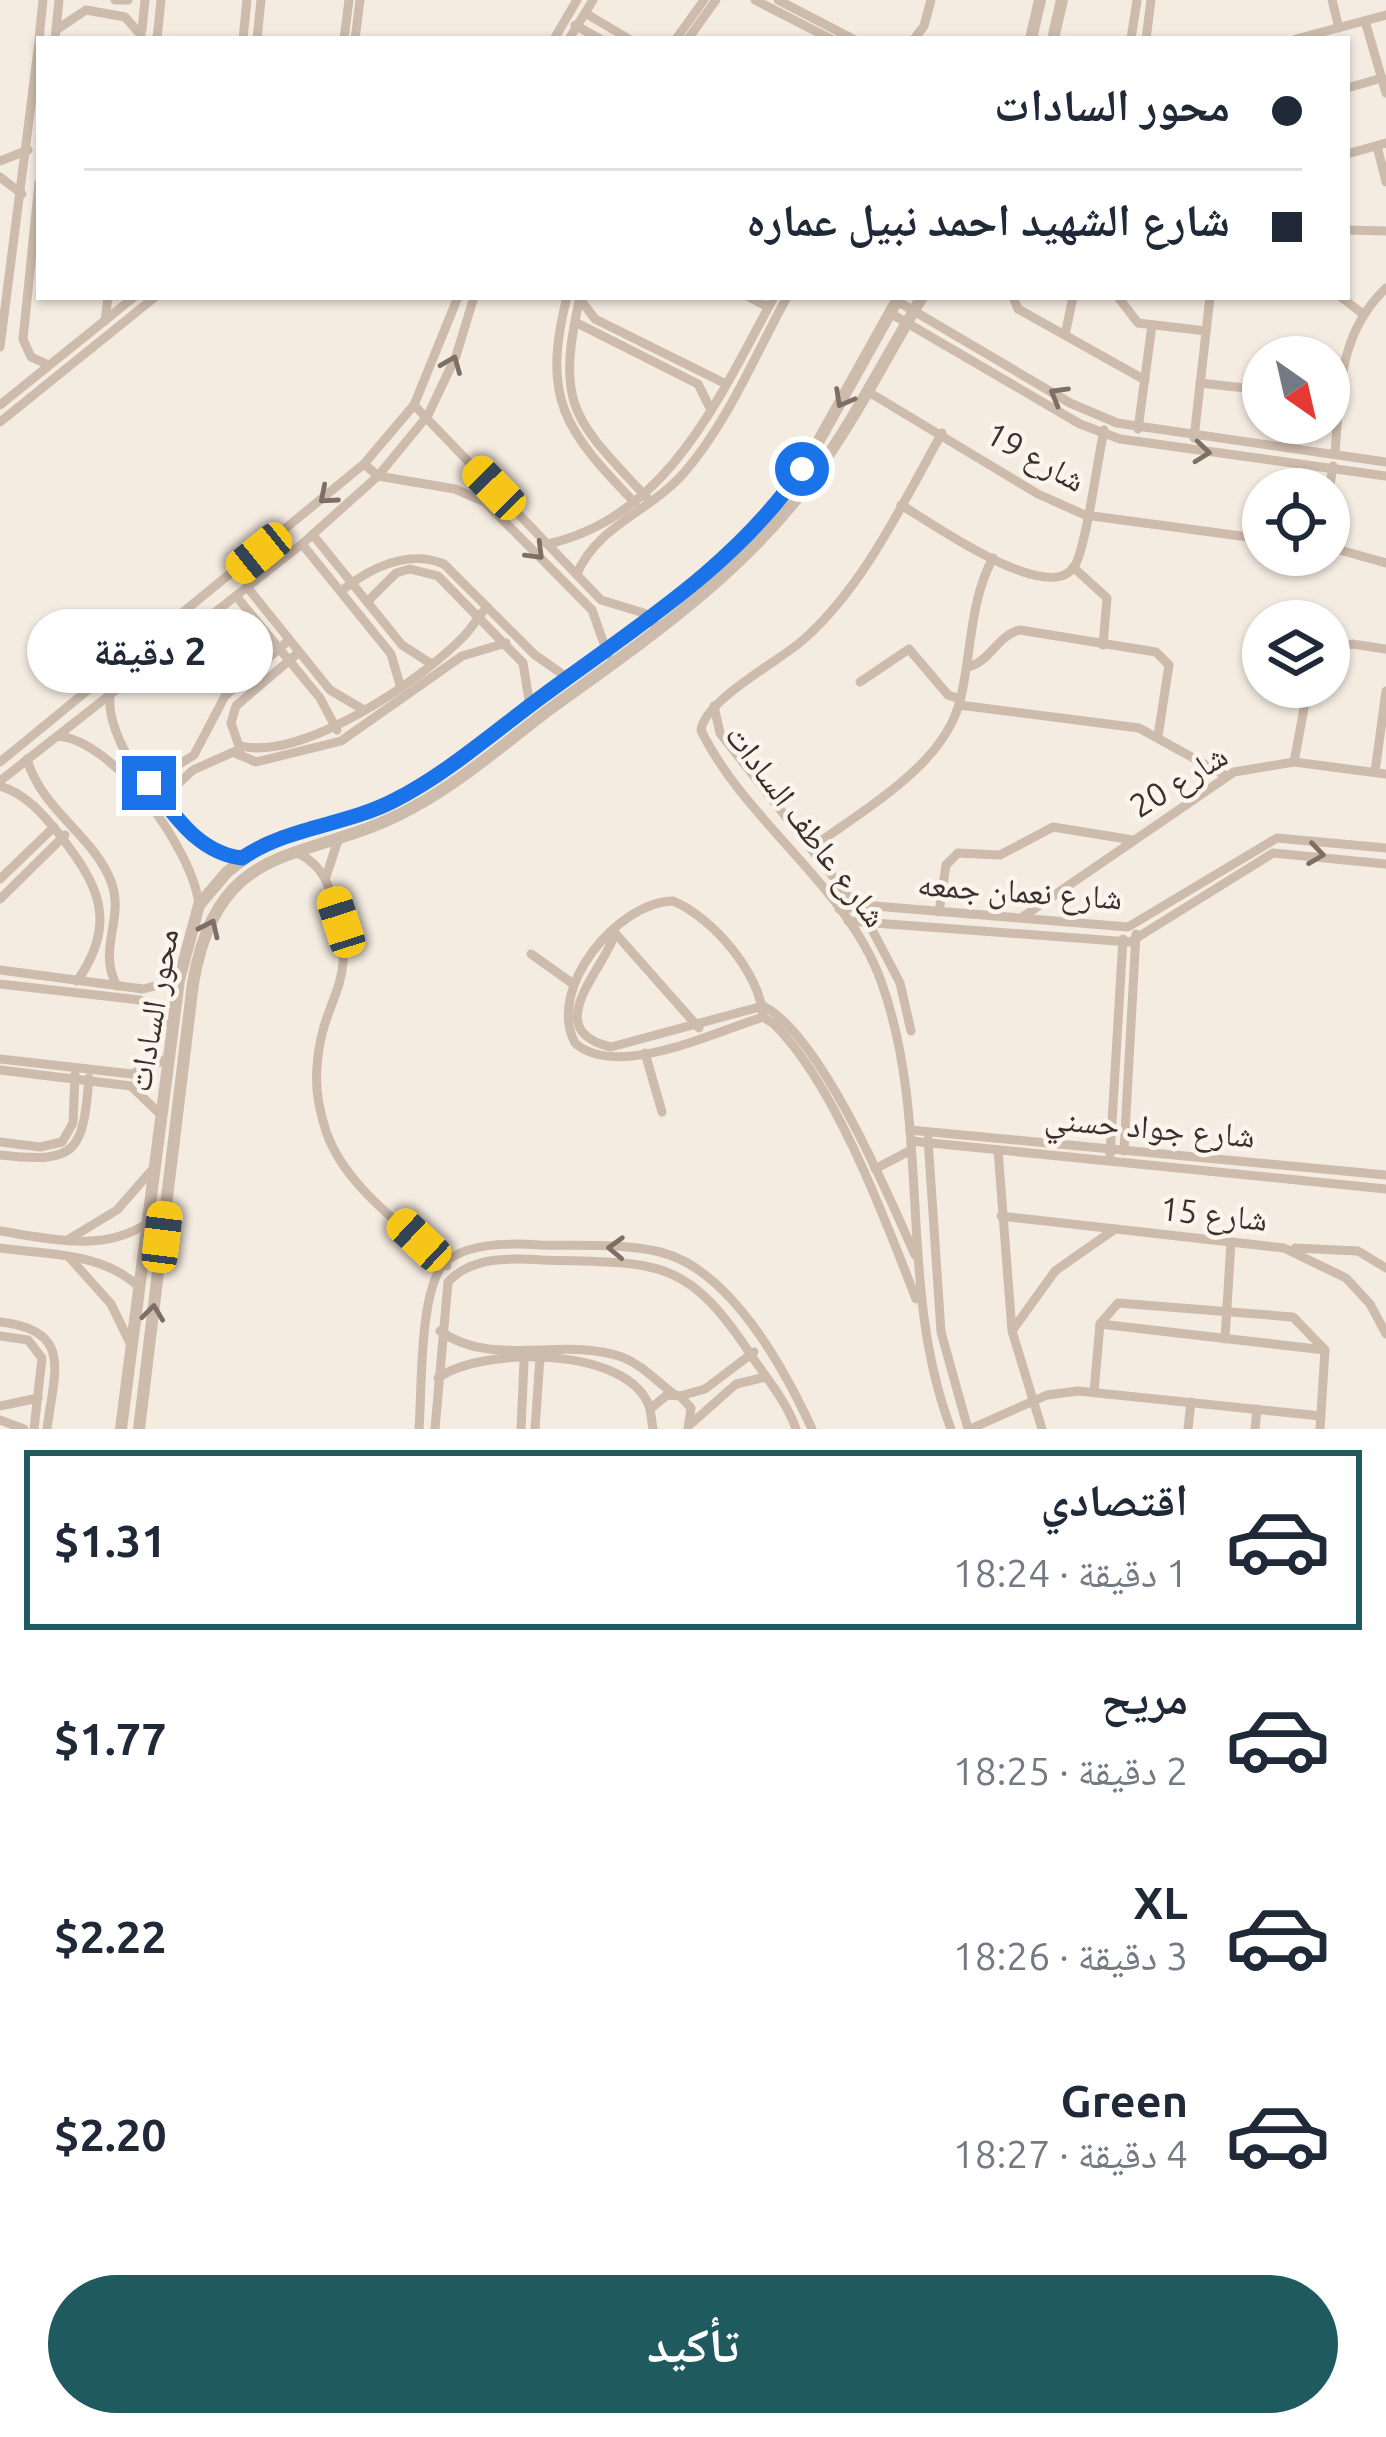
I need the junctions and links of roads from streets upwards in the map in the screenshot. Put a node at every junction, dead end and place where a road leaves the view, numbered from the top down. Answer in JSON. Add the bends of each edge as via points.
{"nodes":[{"id":1,"x":43,"y":0,"type":"edge"},
{"id":2,"x":58,"y":0,"type":"edge"},
{"id":3,"x":115,"y":0,"type":"edge"},
{"id":4,"x":128,"y":0,"type":"edge"},
{"id":5,"x":145,"y":0,"type":"edge"},
{"id":6,"x":161,"y":0,"type":"edge"},
{"id":7,"x":247,"y":0,"type":"edge"},
{"id":8,"x":261,"y":0,"type":"edge"},
{"id":9,"x":577,"y":0,"type":"edge"},
{"id":10,"x":593,"y":0,"type":"edge"},
{"id":11,"x":704,"y":0,"type":"edge"},
{"id":12,"x":716,"y":0,"type":"edge"},
{"id":13,"x":754,"y":0,"type":"edge"},
{"id":14,"x":778,"y":0,"type":"edge"},
{"id":15,"x":931,"y":0,"type":"edge"},
{"id":16,"x":1040,"y":0,"type":"edge"},
{"id":17,"x":1062,"y":0,"type":"edge"},
{"id":18,"x":1137,"y":0,"type":"edge"},
{"id":19,"x":1151,"y":0,"type":"edge"},
{"id":20,"x":1332,"y":0,"type":"edge"},
{"id":21,"x":1383,"y":0,"type":"edge"},
{"id":22,"x":354,"y":2,"type":"edge"},
{"id":23,"x":1386,"y":13,"type":"edge"},
{"id":24,"x":585,"y":14,"type":"junction"},
{"id":25,"x":565,"y":19,"type":"junction"},
{"id":26,"x":1365,"y":21,"type":"junction"},
{"id":27,"x":805,"y":25,"type":"junction"},
{"id":28,"x":577,"y":26,"type":"junction"},
{"id":29,"x":1332,"y":32,"type":"edge"},
{"id":30,"x":55,"y":35,"type":"edge"},
{"id":31,"x":815,"y":35,"type":"edge"},
{"id":32,"x":39,"y":36,"type":"edge"},
{"id":33,"x":140,"y":36,"type":"edge"},
{"id":34,"x":141,"y":36,"type":"edge"},
{"id":35,"x":157,"y":36,"type":"edge"},
{"id":36,"x":243,"y":36,"type":"edge"},
{"id":37,"x":256,"y":36,"type":"edge"},
{"id":38,"x":345,"y":36,"type":"edge"},
{"id":39,"x":355,"y":36,"type":"edge"},
{"id":40,"x":556,"y":36,"type":"edge"},
{"id":41,"x":571,"y":36,"type":"edge"},
{"id":42,"x":595,"y":36,"type":"edge"},
{"id":43,"x":624,"y":36,"type":"edge"},
{"id":44,"x":678,"y":36,"type":"edge"},
{"id":45,"x":690,"y":36,"type":"edge"},
{"id":46,"x":800,"y":36,"type":"edge"},
{"id":47,"x":847,"y":36,"type":"edge"},
{"id":48,"x":916,"y":36,"type":"edge"},
{"id":49,"x":1032,"y":36,"type":"edge"},
{"id":50,"x":1054,"y":36,"type":"edge"},
{"id":51,"x":1131,"y":36,"type":"edge"},
{"id":52,"x":1146,"y":36,"type":"edge"},
{"id":53,"x":36,"y":69,"type":"edge"},
{"id":54,"x":1382,"y":78,"type":"junction"},
{"id":55,"x":1350,"y":87,"type":"edge"},
{"id":56,"x":1386,"y":92,"type":"edge"},
{"id":57,"x":1381,"y":145,"type":"edge"},
{"id":58,"x":28,"y":150,"type":"junction"},
{"id":59,"x":1350,"y":153,"type":"edge"},
{"id":60,"x":0,"y":160,"type":"edge"},
{"id":61,"x":0,"y":177,"type":"edge"},
{"id":62,"x":1386,"y":180,"type":"edge"},
{"id":63,"x":22,"y":194,"type":"junction"},
{"id":64,"x":36,"y":212,"type":"edge"},
{"id":65,"x":1350,"y":230,"type":"edge"},
{"id":66,"x":1386,"y":232,"type":"edge"},
{"id":67,"x":1386,"y":288,"type":"edge"},
{"id":68,"x":108,"y":300,"type":"edge"},
{"id":69,"x":130,"y":300,"type":"edge"},
{"id":70,"x":150,"y":300,"type":"edge"},
{"id":71,"x":457,"y":300,"type":"edge"},
{"id":72,"x":473,"y":300,"type":"edge"},
{"id":73,"x":566,"y":300,"type":"edge"},
{"id":74,"x":580,"y":300,"type":"edge"},
{"id":75,"x":581,"y":300,"type":"edge"},
{"id":76,"x":785,"y":300,"type":"edge"},
{"id":77,"x":920,"y":300,"type":"edge"},
{"id":78,"x":1014,"y":300,"type":"edge"},
{"id":79,"x":1072,"y":300,"type":"edge"},
{"id":80,"x":1120,"y":300,"type":"edge"},
{"id":81,"x":1210,"y":300,"type":"edge"},
{"id":82,"x":1345,"y":300,"type":"edge"},
{"id":83,"x":771,"y":302,"type":"edge"},
{"id":84,"x":896,"y":304,"type":"edge"},
{"id":85,"x":1363,"y":314,"type":"junction"},
{"id":86,"x":910,"y":317,"type":"junction"},
{"id":87,"x":105,"y":321,"type":"junction"},
{"id":88,"x":574,"y":322,"type":"junction"},
{"id":89,"x":1152,"y":326,"type":"junction"},
{"id":90,"x":1206,"y":331,"type":"junction"},
{"id":91,"x":1065,"y":335,"type":"junction"},
{"id":92,"x":1350,"y":341,"type":"edge"},
{"id":93,"x":0,"y":347,"type":"edge"},
{"id":94,"x":50,"y":365,"type":"junction"},
{"id":95,"x":1144,"y":380,"type":"junction"},
{"id":96,"x":1200,"y":383,"type":"junction"},
{"id":97,"x":726,"y":384,"type":"junction"},
{"id":98,"x":1242,"y":388,"type":"edge"},
{"id":99,"x":867,"y":391,"type":"junction"},
{"id":100,"x":0,"y":405,"type":"edge"},
{"id":101,"x":415,"y":405,"type":"junction"},
{"id":102,"x":711,"y":410,"type":"junction"},
{"id":103,"x":428,"y":415,"type":"junction"},
{"id":104,"x":1106,"y":419,"type":"junction"},
{"id":105,"x":0,"y":422,"type":"edge"},
{"id":106,"x":1138,"y":429,"type":"junction"},
{"id":107,"x":942,"y":433,"type":"junction"},
{"id":108,"x":1103,"y":433,"type":"junction"},
{"id":109,"x":1194,"y":437,"type":"junction"},
{"id":110,"x":1335,"y":444,"type":"edge"},
{"id":111,"x":1335,"y":453,"type":"junction"},
{"id":112,"x":1386,"y":462,"type":"edge"},
{"id":113,"x":364,"y":464,"type":"junction"},
{"id":114,"x":1333,"y":466,"type":"junction"},
{"id":115,"x":378,"y":476,"type":"junction"},
{"id":116,"x":1386,"y":476,"type":"edge"},
{"id":117,"x":643,"y":502,"type":"junction"},
{"id":118,"x":901,"y":506,"type":"junction"},
{"id":119,"x":1085,"y":515,"type":"junction"},
{"id":120,"x":313,"y":535,"type":"junction"},
{"id":121,"x":1242,"y":536,"type":"edge"},
{"id":122,"x":302,"y":544,"type":"junction"},
{"id":123,"x":548,"y":544,"type":"junction"},
{"id":124,"x":1350,"y":553,"type":"edge"},
{"id":125,"x":993,"y":558,"type":"junction"},
{"id":126,"x":1386,"y":562,"type":"edge"},
{"id":127,"x":1073,"y":567,"type":"junction"},
{"id":128,"x":577,"y":574,"type":"junction"},
{"id":129,"x":352,"y":583,"type":"junction"},
{"id":130,"x":247,"y":587,"type":"junction"},
{"id":131,"x":340,"y":591,"type":"junction"},
{"id":132,"x":236,"y":596,"type":"junction"},
{"id":133,"x":367,"y":602,"type":"junction"},
{"id":134,"x":483,"y":611,"type":"junction"},
{"id":135,"x":655,"y":623,"type":"junction"},
{"id":136,"x":290,"y":640,"type":"junction"},
{"id":137,"x":506,"y":643,"type":"junction"},
{"id":138,"x":1103,"y":645,"type":"junction"},
{"id":139,"x":1350,"y":645,"type":"edge"},
{"id":140,"x":279,"y":649,"type":"junction"},
{"id":141,"x":1386,"y":649,"type":"edge"},
{"id":142,"x":299,"y":652,"type":"junction"},
{"id":143,"x":609,"y":658,"type":"junction"},
{"id":144,"x":289,"y":660,"type":"junction"},
{"id":145,"x":430,"y":663,"type":"junction"},
{"id":146,"x":967,"y":667,"type":"junction"},
{"id":147,"x":568,"y":677,"type":"junction"},
{"id":148,"x":860,"y":682,"type":"dead end"},
{"id":149,"x":400,"y":685,"type":"junction"},
{"id":150,"x":1386,"y":691,"type":"edge"},
{"id":151,"x":110,"y":695,"type":"junction"},
{"id":152,"x":959,"y":702,"type":"junction"},
{"id":153,"x":530,"y":706,"type":"junction"},
{"id":154,"x":714,"y":706,"type":"junction"},
{"id":155,"x":1304,"y":708,"type":"edge"},
{"id":156,"x":364,"y":710,"type":"junction"},
{"id":157,"x":218,"y":720,"type":"junction"},
{"id":158,"x":231,"y":723,"type":"junction"},
{"id":159,"x":337,"y":730,"type":"junction"},
{"id":160,"x":58,"y":736,"type":"junction"},
{"id":161,"x":1158,"y":736,"type":"junction"},
{"id":162,"x":18,"y":747,"type":"junction"},
{"id":163,"x":238,"y":750,"type":"junction"},
{"id":164,"x":27,"y":759,"type":"junction"},
{"id":165,"x":0,"y":762,"type":"edge"},
{"id":166,"x":1294,"y":762,"type":"junction"},
{"id":167,"x":1381,"y":773,"type":"edge"},
{"id":168,"x":1226,"y":776,"type":"junction"},
{"id":169,"x":149,"y":783,"type":"junction"},
{"id":170,"x":0,"y":784,"type":"edge"},
{"id":171,"x":162,"y":800,"type":"junction"},
{"id":172,"x":150,"y":810,"type":"junction"},
{"id":173,"x":57,"y":823,"type":"junction"},
{"id":174,"x":66,"y":834,"type":"junction"},
{"id":175,"x":340,"y":836,"type":"junction"},
{"id":176,"x":1133,"y":840,"type":"junction"},
{"id":177,"x":812,"y":848,"type":"junction"},
{"id":178,"x":1381,"y":848,"type":"edge"},
{"id":179,"x":291,"y":851,"type":"junction"},
{"id":180,"x":242,"y":858,"type":"junction"},
{"id":181,"x":1381,"y":864,"type":"edge"},
{"id":182,"x":326,"y":877,"type":"junction"},
{"id":183,"x":0,"y":879,"type":"edge"},
{"id":184,"x":0,"y":898,"type":"edge"},
{"id":185,"x":199,"y":905,"type":"junction"},
{"id":186,"x":857,"y":906,"type":"junction"},
{"id":187,"x":839,"y":910,"type":"junction"},
{"id":188,"x":939,"y":912,"type":"junction"},
{"id":189,"x":1022,"y":918,"type":"junction"},
{"id":190,"x":867,"y":920,"type":"junction"},
{"id":191,"x":848,"y":921,"type":"junction"},
{"id":192,"x":1135,"y":926,"type":"junction"},
{"id":193,"x":1122,"y":927,"type":"junction"},
{"id":194,"x":615,"y":933,"type":"junction"},
{"id":195,"x":1130,"y":941,"type":"junction"},
{"id":196,"x":884,"y":946,"type":"junction"},
{"id":197,"x":870,"y":953,"type":"junction"},
{"id":198,"x":531,"y":954,"type":"dead end"},
{"id":199,"x":0,"y":970,"type":"edge"},
{"id":200,"x":179,"y":980,"type":"junction"},
{"id":201,"x":77,"y":981,"type":"junction"},
{"id":202,"x":572,"y":983,"type":"junction"},
{"id":203,"x":0,"y":984,"type":"edge"},
{"id":204,"x":117,"y":986,"type":"junction"},
{"id":205,"x":95,"y":989,"type":"junction"},
{"id":206,"x":763,"y":1011,"type":"junction"},
{"id":207,"x":173,"y":1026,"type":"junction"},
{"id":208,"x":701,"y":1030,"type":"junction"},
{"id":209,"x":911,"y":1031,"type":"dead end"},
{"id":210,"x":644,"y":1048,"type":"junction"},
{"id":211,"x":169,"y":1058,"type":"junction"},
{"id":212,"x":0,"y":1059,"type":"edge"},
{"id":213,"x":0,"y":1070,"type":"edge"},
{"id":214,"x":75,"y":1074,"type":"junction"},
{"id":215,"x":89,"y":1075,"type":"junction"},
{"id":216,"x":662,"y":1112,"type":"dead end"},
{"id":217,"x":162,"y":1115,"type":"junction"},
{"id":218,"x":928,"y":1137,"type":"junction"},
{"id":219,"x":910,"y":1140,"type":"junction"},
{"id":220,"x":0,"y":1142,"type":"edge"},
{"id":221,"x":998,"y":1150,"type":"junction"},
{"id":222,"x":0,"y":1155,"type":"edge"},
{"id":223,"x":1110,"y":1155,"type":"junction"},
{"id":224,"x":1124,"y":1157,"type":"junction"},
{"id":225,"x":155,"y":1166,"type":"junction"},
{"id":226,"x":870,"y":1172,"type":"junction"},
{"id":227,"x":1386,"y":1175,"type":"edge"},
{"id":228,"x":1386,"y":1189,"type":"edge"},
{"id":229,"x":152,"y":1195,"type":"junction"},
{"id":230,"x":167,"y":1196,"type":"junction"},
{"id":231,"x":1001,"y":1216,"type":"junction"},
{"id":232,"x":148,"y":1222,"type":"junction"},
{"id":233,"x":1115,"y":1229,"type":"junction"},
{"id":234,"x":0,"y":1231,"type":"edge"},
{"id":235,"x":66,"y":1240,"type":"junction"},
{"id":236,"x":1231,"y":1242,"type":"junction"},
{"id":237,"x":0,"y":1248,"type":"edge"},
{"id":238,"x":1284,"y":1248,"type":"junction"},
{"id":239,"x":69,"y":1257,"type":"junction"},
{"id":240,"x":444,"y":1263,"type":"junction"},
{"id":241,"x":919,"y":1264,"type":"junction"},
{"id":242,"x":1386,"y":1268,"type":"edge"},
{"id":243,"x":456,"y":1274,"type":"junction"},
{"id":244,"x":139,"y":1287,"type":"junction"},
{"id":245,"x":1227,"y":1310,"type":"junction"},
{"id":246,"x":921,"y":1311,"type":"junction"},
{"id":247,"x":0,"y":1322,"type":"edge"},
{"id":248,"x":1100,"y":1324,"type":"junction"},
{"id":249,"x":427,"y":1330,"type":"junction"},
{"id":250,"x":440,"y":1331,"type":"junction"},
{"id":251,"x":1012,"y":1331,"type":"junction"},
{"id":252,"x":1386,"y":1334,"type":"edge"},
{"id":253,"x":0,"y":1336,"type":"edge"},
{"id":254,"x":1225,"y":1339,"type":"junction"},
{"id":255,"x":762,"y":1345,"type":"junction"},
{"id":256,"x":1325,"y":1350,"type":"junction"},
{"id":257,"x":130,"y":1353,"type":"junction"},
{"id":258,"x":751,"y":1354,"type":"junction"},
{"id":259,"x":525,"y":1355,"type":"junction"},
{"id":260,"x":540,"y":1355,"type":"junction"},
{"id":261,"x":147,"y":1361,"type":"junction"},
{"id":262,"x":781,"y":1374,"type":"junction"},
{"id":263,"x":766,"y":1377,"type":"junction"},
{"id":264,"x":438,"y":1378,"type":"junction"},
{"id":265,"x":1094,"y":1392,"type":"junction"},
{"id":266,"x":678,"y":1396,"type":"junction"},
{"id":267,"x":38,"y":1398,"type":"junction"},
{"id":268,"x":1032,"y":1402,"type":"junction"},
{"id":269,"x":1191,"y":1402,"type":"junction"},
{"id":270,"x":0,"y":1406,"type":"edge"},
{"id":271,"x":1257,"y":1409,"type":"junction"},
{"id":272,"x":1321,"y":1416,"type":"junction"},
{"id":273,"x":651,"y":1419,"type":"edge"},
{"id":274,"x":0,"y":1420,"type":"edge"},
{"id":275,"x":539,"y":1426,"type":"edge"},
{"id":276,"x":691,"y":1427,"type":"edge"},
{"id":277,"x":638,"y":1428,"type":"edge"},
{"id":278,"x":24,"y":1429,"type":"edge"},
{"id":279,"x":34,"y":1429,"type":"edge"},
{"id":280,"x":47,"y":1429,"type":"edge"},
{"id":281,"x":121,"y":1429,"type":"edge"},
{"id":282,"x":139,"y":1429,"type":"edge"},
{"id":283,"x":419,"y":1429,"type":"edge"},
{"id":284,"x":435,"y":1429,"type":"edge"},
{"id":285,"x":520,"y":1429,"type":"edge"},
{"id":286,"x":796,"y":1429,"type":"edge"},
{"id":287,"x":812,"y":1429,"type":"edge"},
{"id":288,"x":951,"y":1429,"type":"edge"},
{"id":289,"x":969,"y":1429,"type":"edge"},
{"id":290,"x":1042,"y":1429,"type":"edge"},
{"id":291,"x":1188,"y":1429,"type":"edge"},
{"id":292,"x":1255,"y":1429,"type":"edge"},
{"id":293,"x":1320,"y":1429,"type":"edge"}],
"edges":[{"from":1,"to":32,"type":"street"},
{"from":2,"to":30,"type":"street"},
{"from":3,"to":4,"type":"street"},
{"from":5,"to":34,"type":"street"},
{"from":6,"to":35,"type":"street"},
{"from":7,"to":36,"type":"street"},
{"from":8,"to":37,"type":"street"},
{"from":9,"to":25,"type":"street"},
{"from":10,"to":24,"type":"street"},
{"from":11,"to":44,"type":"street"},
{"from":12,"to":45,"type":"street"},
{"from":13,"to":27,"type":"street"},
{"from":14,"to":47,"type":"street"},
{"from":15,"to":48,"type":"street"},
{"from":16,"to":49,"type":"street"},
{"from":17,"to":50,"type":"street"},
{"from":18,"to":51,"type":"street"},
{"from":19,"to":52,"type":"street"},
{"from":20,"to":29,"type":"street"},
{"from":21,"to":23,"type":"street"},
{"from":22,"to":38,"type":"street"},
{"from":22,"to":39,"type":"street"},
{"from":23,"to":26,"type":"street"},
{"from":24,"to":28,"type":"street"},
{"from":24,"to":43,"type":"street"},
{"from":25,"to":28,"type":"street"},
{"from":25,"to":40,"type":"street"},
{"from":26,"to":29,"type":"street"},
{"from":26,"to":54,"type":"street"},
{"from":27,"to":31,"type":"street"},
{"from":27,"to":46,"type":"street"},
{"from":28,"to":41,"type":"street"},
{"from":28,"to":42,"type":"street"},
{"from":30,"to":33,"type":"street","via":[[65,19],[86,10],[125,16]]},
{"from":53,"to":58,"type":"street"},
{"from":54,"to":55,"type":"street"},
{"from":54,"to":56,"type":"street"},
{"from":57,"to":59,"type":"street"},
{"from":57,"to":62,"type":"street"},
{"from":58,"to":60,"type":"street"},
{"from":58,"to":63,"type":"street"},
{"from":61,"to":63,"type":"street"},
{"from":63,"to":93,"type":"street"},
{"from":64,"to":94,"type":"street","via":[[23,339],[32,357]]},
{"from":65,"to":66,"type":"street"},
{"from":67,"to":85,"type":"street"},
{"from":68,"to":87,"type":"street"},
{"from":69,"to":87,"type":"street"},
{"from":70,"to":105,"type":"street"},
{"from":71,"to":101,"type":"street"},
{"from":103,"to":72,"type":"street","one_way":true},
{"from":73,"to":117,"type":"street","via":[[554,368],[562,412],[584,451]]},
{"from":74,"to":88,"type":"street"},
{"from":75,"to":97,"type":"street","via":[[595,319]]},
{"from":76,"to":117,"type":"street","via":[[698,455]]},
{"from":77,"to":86,"type":"street","name":"محور السادات"},
{"from":78,"to":91,"type":"street"},
{"from":79,"to":91,"type":"street"},
{"from":80,"to":89,"type":"street","via":[[1131,319]]},
{"from":81,"to":90,"type":"street"},
{"from":82,"to":85,"type":"street"},
{"from":83,"to":97,"type":"street"},
{"from":84,"to":86,"type":"street"},
{"from":84,"to":135,"type":"street","name":"محور السادات","one_way":true,"via":[[774,508]]},
{"from":85,"to":92,"type":"street"},
{"from":86,"to":99,"type":"street","name":"محور السادات"},
{"from":104,"to":86,"type":"street","one_way":true},
{"from":86,"to":108,"type":"street"},
{"from":87,"to":94,"type":"street"},
{"from":88,"to":102,"type":"street","via":[[698,384]]},
{"from":88,"to":117,"type":"street","via":[[566,368],[574,407]]},
{"from":89,"to":90,"type":"street"},
{"from":89,"to":95,"type":"street"},
{"from":90,"to":96,"type":"street"},
{"from":91,"to":95,"type":"street"},
{"from":94,"to":100,"type":"street"},
{"from":95,"to":106,"type":"street"},
{"from":96,"to":98,"type":"street"},
{"from":96,"to":109,"type":"street"},
{"from":97,"to":102,"type":"street"},
{"from":99,"to":107,"type":"street","name":"شارع 19"},
{"from":99,"to":135,"type":"street","name":"محور السادات","via":[[782,516],[734,567]]},
{"from":101,"to":103,"type":"street"},
{"from":101,"to":113,"type":"street"},
{"from":102,"to":117,"type":"street"},
{"from":103,"to":115,"type":"street"},
{"from":103,"to":123,"type":"street"},
{"from":104,"to":106,"type":"street"},
{"from":104,"to":108,"type":"street"},
{"from":106,"to":109,"type":"street"},
{"from":107,"to":118,"type":"street"},
{"from":107,"to":119,"type":"street","name":"شارع 19"},
{"from":108,"to":114,"type":"street","one_way":true,"via":[[1154,447]]},
{"from":108,"to":119,"type":"street"},
{"from":109,"to":111,"type":"street"},
{"from":110,"to":111,"type":"street"},
{"from":111,"to":112,"type":"street"},
{"from":111,"to":114,"type":"street"},
{"from":111,"to":114,"type":"street"},
{"from":113,"to":115,"type":"street"},
{"from":113,"to":162,"type":"street","one_way":true},
{"from":114,"to":116,"type":"street"},
{"from":115,"to":120,"type":"street"},
{"from":115,"to":143,"type":"street","one_way":true,"via":[[485,502],[592,610]]},
{"from":117,"to":123,"type":"street"},
{"from":117,"to":128,"type":"street","via":[[593,545]]},
{"from":118,"to":125,"type":"street"},
{"from":118,"to":154,"type":"street","via":[[819,626]]},
{"from":119,"to":121,"type":"street","name":"شارع 19"},
{"from":119,"to":127,"type":"street"},
{"from":120,"to":122,"type":"street"},
{"from":120,"to":129,"type":"street"},
{"from":122,"to":130,"type":"street"},
{"from":122,"to":131,"type":"street"},
{"from":123,"to":128,"type":"street"},
{"from":124,"to":126,"type":"street"},
{"from":125,"to":127,"type":"street","via":[[1041,580]]},
{"from":125,"to":146,"type":"street","via":[[978,587]]},
{"from":127,"to":138,"type":"street","via":[[1107,598]]},
{"from":128,"to":135,"type":"street","via":[[610,606]]},
{"from":129,"to":131,"type":"street"},
{"from":129,"to":133,"type":"street"},
{"from":129,"to":134,"type":"street","via":[[407,557],[426,557],[444,564]]},
{"from":130,"to":132,"type":"street"},
{"from":130,"to":136,"type":"street"},
{"from":131,"to":149,"type":"street","via":[[391,654]]},
{"from":132,"to":140,"type":"street"},
{"from":132,"to":151,"type":"street"},
{"from":133,"to":134,"type":"street","via":[[396,573],[425,570]]},
{"from":133,"to":145,"type":"street","via":[[402,645]]},
{"from":134,"to":137,"type":"street"},
{"from":134,"to":145,"type":"street"},
{"from":134,"to":147,"type":"street"},
{"from":135,"to":143,"type":"street","name":"محور السادات"},
{"from":136,"to":140,"type":"street"},
{"from":136,"to":142,"type":"street"},
{"from":137,"to":153,"type":"street","via":[[528,676]]},
{"from":137,"to":163,"type":"street","via":[[462,656],[340,741],[256,762]]},
{"from":138,"to":146,"type":"street","via":[[1020,630]]},
{"from":138,"to":161,"type":"street","via":[[1167,659]]},
{"from":139,"to":141,"type":"street"},
{"from":140,"to":144,"type":"street"},
{"from":140,"to":157,"type":"street","via":[[232,688]]},
{"from":142,"to":144,"type":"street"},
{"from":142,"to":156,"type":"street","via":[[340,699]]},
{"from":143,"to":147,"type":"street","name":"محور السادات"},
{"from":143,"to":175,"type":"street","name":"محور السادات","via":[[409,810]]},
{"from":144,"to":158,"type":"street","via":[[242,699]]},
{"from":144,"to":159,"type":"street"},
{"from":145,"to":149,"type":"street"},
{"from":146,"to":152,"type":"street"},
{"from":147,"to":153,"type":"street","name":"محور السادات"},
{"from":148,"to":152,"type":"street","via":[[909,649]]},
{"from":149,"to":156,"type":"street"},
{"from":150,"to":167,"type":"street"},
{"from":151,"to":160,"type":"street"},
{"from":151,"to":169,"type":"street","via":[[115,739]]},
{"from":152,"to":161,"type":"street"},
{"from":152,"to":177,"type":"street","via":[[926,758]]},
{"from":153,"to":180,"type":"street","name":"محور السادات","via":[[391,802],[289,832]]},
{"from":154,"to":177,"type":"street","name":"شارع عاطف السادات","via":[[720,733]]},
{"from":154,"to":187,"type":"street","name":"شارع عاطف السادات","via":[[703,721],[705,739]]},
{"from":155,"to":166,"type":"street"},
{"from":156,"to":159,"type":"street"},
{"from":157,"to":158,"type":"street"},
{"from":157,"to":169,"type":"street","via":[[177,770]]},
{"from":158,"to":163,"type":"street"},
{"from":159,"to":163,"type":"street"},
{"from":160,"to":164,"type":"street"},
{"from":160,"to":172,"type":"street","via":[[91,744]]},
{"from":161,"to":168,"type":"street"},
{"from":162,"to":164,"type":"street"},
{"from":162,"to":165,"type":"street"},
{"from":163,"to":171,"type":"street","via":[[202,764]]},
{"from":164,"to":170,"type":"street"},
{"from":164,"to":173,"type":"street"},
{"from":166,"to":167,"type":"street","name":"شارع 20"},
{"from":166,"to":168,"type":"street","name":"شارع 20"},
{"from":168,"to":176,"type":"street","name":"شارع 20"},
{"from":169,"to":171,"type":"street"},
{"from":170,"to":173,"type":"street"},
{"from":171,"to":172,"type":"street"},
{"from":171,"to":180,"type":"street","via":[[209,849]]},
{"from":172,"to":185,"type":"street","via":[[180,846]]},
{"from":173,"to":174,"type":"street"},
{"from":173,"to":183,"type":"street"},
{"from":174,"to":184,"type":"street"},
{"from":174,"to":201,"type":"street","via":[[101,903]]},
{"from":174,"to":204,"type":"street","via":[[114,890],[106,953]]},
{"from":175,"to":179,"type":"street","name":"محور السادات"},
{"from":175,"to":182,"type":"street"},
{"from":176,"to":188,"type":"street","via":[[1053,827],[1000,855],[958,853],[946,866]]},
{"from":176,"to":189,"type":"street","name":"شارع 20"},
{"from":177,"to":186,"type":"street","name":"شارع عاطف السادات"},
{"from":178,"to":181,"type":"street"},
{"from":178,"to":192,"type":"street","name":"شارع نعمان جمعه","via":[[1288,836],[1266,842]]},
{"from":179,"to":182,"type":"street"},
{"from":230,"to":179,"type":"street","name":"محور السادات","one_way":true,"via":[[198,954],[242,880]]},
{"from":180,"to":185,"type":"street","name":"محور السادات"},
{"from":195,"to":181,"type":"street","name":"شارع نعمان جمعه","one_way":true,"via":[[1273,853]]},
{"from":182,"to":240,"type":"street","via":[[346,947],[317,1066],[327,1136],[345,1167]]},
{"from":185,"to":200,"type":"street","name":"محور السادات"},
{"from":186,"to":187,"type":"street","name":"شارع نعمان جمعه"},
{"from":186,"to":188,"type":"street","name":"شارع نعمان جمعه"},
{"from":186,"to":190,"type":"street","name":"شارع عاطف السادات"},
{"from":187,"to":191,"type":"street","name":"شارع عاطف السادات"},
{"from":188,"to":189,"type":"street","name":"شارع نعمان جمعه"},
{"from":189,"to":193,"type":"street","name":"شارع نعمان جمعه"},
{"from":190,"to":191,"type":"street","name":"شارع نعمان جمعه"},
{"from":190,"to":195,"type":"street","name":"شارع نعمان جمعه"},
{"from":190,"to":196,"type":"street","name":"شارع عاطف السادات"},
{"from":191,"to":197,"type":"street","name":"شارع عاطف السادات"},
{"from":192,"to":193,"type":"street","name":"شارع نعمان جمعه"},
{"from":192,"to":195,"type":"street"},
{"from":193,"to":195,"type":"street"},
{"from":194,"to":202,"type":"street"},
{"from":194,"to":206,"type":"street","via":[[654,901],[691,908],[752,979]]},
{"from":194,"to":208,"type":"street"},
{"from":194,"to":210,"type":"street","via":[[586,983],[578,1017],[599,1044]]},
{"from":195,"to":223,"type":"street"},
{"from":195,"to":224,"type":"street"},
{"from":196,"to":197,"type":"street"},
{"from":196,"to":209,"type":"street","name":"شارع عاطف السادات"},
{"from":197,"to":219,"type":"street","name":"شارع عاطف السادات","via":[[896,1036]]},
{"from":198,"to":202,"type":"street"},
{"from":199,"to":201,"type":"street"},
{"from":200,"to":204,"type":"street"},
{"from":200,"to":207,"type":"street","name":"محور السادات"},
{"from":201,"to":205,"type":"street"},
{"from":202,"to":210,"type":"street","via":[[566,1016],[575,1043],[599,1059]]},
{"from":203,"to":205,"type":"street"},
{"from":204,"to":205,"type":"street"},
{"from":205,"to":207,"type":"street","via":[[140,1000]]},
{"from":206,"to":208,"type":"street"},
{"from":206,"to":226,"type":"street","via":[[800,1037]]},
{"from":207,"to":211,"type":"street","name":"محور السادات"},
{"from":208,"to":210,"type":"street"},
{"from":210,"to":216,"type":"street"},
{"from":211,"to":215,"type":"street","via":[[132,1074]]},
{"from":211,"to":217,"type":"street","name":"محور السادات"},
{"from":212,"to":214,"type":"street"},
{"from":213,"to":214,"type":"street"},
{"from":214,"to":215,"type":"street"},
{"from":214,"to":220,"type":"street","via":[[73,1123],[62,1142]]},
{"from":215,"to":217,"type":"street","via":[[130,1086]]},
{"from":215,"to":222,"type":"street","via":[[85,1127],[74,1148],[52,1159]]},
{"from":217,"to":225,"type":"street","name":"محور السادات"},
{"from":218,"to":219,"type":"street","name":"شارع جواد حسني"},
{"from":218,"to":221,"type":"street","name":"شارع جواد حسني"},
{"from":218,"to":223,"type":"street","name":"شارع جواد حسني"},
{"from":218,"to":289,"type":"street","via":[[938,1315]]},
{"from":219,"to":226,"type":"street"},
{"from":219,"to":241,"type":"street","name":"شارع عاطف السادات"},
{"from":221,"to":223,"type":"street","name":"شارع جواد حسني"},
{"from":221,"to":231,"type":"street"},
{"from":223,"to":224,"type":"street","name":"شارع جواد حسني"},
{"from":224,"to":227,"type":"street","name":"شارع جواد حسني"},
{"from":224,"to":228,"type":"street","name":"شارع جواد حسني"},
{"from":225,"to":229,"type":"street","name":"محور السادات"},
{"from":225,"to":235,"type":"street","via":[[117,1210]]},
{"from":226,"to":241,"type":"street"},
{"from":226,"to":246,"type":"street"},
{"from":229,"to":230,"type":"street"},
{"from":229,"to":232,"type":"street","name":"محور السادات"},
{"from":261,"to":230,"type":"street","name":"محور السادات","one_way":true},
{"from":231,"to":233,"type":"street","name":"شارع 15"},
{"from":231,"to":251,"type":"street"},
{"from":232,"to":235,"type":"street","via":[[110,1241]]},
{"from":232,"to":244,"type":"street","name":"محور السادات"},
{"from":233,"to":236,"type":"street","name":"شارع 15"},
{"from":233,"to":251,"type":"street","via":[[1055,1271]]},
{"from":234,"to":235,"type":"street"},
{"from":236,"to":238,"type":"street","name":"شارع 15"},
{"from":236,"to":245,"type":"street"},
{"from":237,"to":239,"type":"street"},
{"from":238,"to":242,"type":"street","via":[[1358,1251]]},
{"from":238,"to":252,"type":"street","name":"شارع 15","via":[[1346,1279]]},
{"from":239,"to":244,"type":"street","via":[[109,1265]]},
{"from":239,"to":257,"type":"street","via":[[111,1304]]},
{"from":240,"to":243,"type":"street"},
{"from":240,"to":249,"type":"street"},
{"from":255,"to":240,"type":"street","one_way":true,"via":[[725,1290],[663,1253],[526,1244],[472,1249]]},
{"from":241,"to":246,"type":"street","name":"شارع عاطف السادات"},
{"from":243,"to":250,"type":"street","via":[[444,1293]]},
{"from":243,"to":258,"type":"street","via":[[478,1263],[527,1259],[658,1267],[714,1300]]},
{"from":244,"to":257,"type":"street","name":"محور السادات"},
{"from":245,"to":248,"type":"street","via":[[1132,1300]]},
{"from":245,"to":254,"type":"street"},
{"from":245,"to":256,"type":"street","via":[[1293,1317]]},
{"from":246,"to":288,"type":"street","name":"شارع عاطف السادات"},
{"from":247,"to":280,"type":"street","via":[[35,1327],[48,1338],[55,1354]]},
{"from":248,"to":254,"type":"street"},
{"from":248,"to":265,"type":"street"},
{"from":249,"to":250,"type":"street"},
{"from":249,"to":283,"type":"street"},
{"from":250,"to":259,"type":"street","via":[[477,1349]]},
{"from":250,"to":264,"type":"street"},
{"from":251,"to":268,"type":"street"},
{"from":253,"to":267,"type":"street","via":[[37,1347]]},
{"from":254,"to":256,"type":"street"},
{"from":255,"to":258,"type":"street"},
{"from":255,"to":262,"type":"street"},
{"from":256,"to":272,"type":"street"},
{"from":257,"to":261,"type":"street"},
{"from":257,"to":281,"type":"street","name":"محور السادات"},
{"from":258,"to":263,"type":"street"},
{"from":258,"to":266,"type":"street","via":[[705,1389]]},
{"from":259,"to":260,"type":"street"},
{"from":259,"to":264,"type":"street","via":[[464,1363]]},
{"from":259,"to":285,"type":"street"},
{"from":260,"to":266,"type":"street","via":[[624,1358]]},
{"from":260,"to":273,"type":"street","via":[[615,1370],[640,1386]]},
{"from":260,"to":275,"type":"street"},
{"from":261,"to":282,"type":"street","name":"محور السادات"},
{"from":262,"to":263,"type":"street"},
{"from":262,"to":287,"type":"street"},
{"from":263,"to":276,"type":"street","via":[[736,1384]]},
{"from":263,"to":286,"type":"street"},
{"from":264,"to":284,"type":"street"},
{"from":265,"to":268,"type":"street"},
{"from":265,"to":269,"type":"street"},
{"from":266,"to":273,"type":"street","via":[[660,1397]]},
{"from":266,"to":276,"type":"street","via":[[691,1408]]},
{"from":267,"to":270,"type":"street"},
{"from":267,"to":279,"type":"street"},
{"from":268,"to":289,"type":"street"},
{"from":268,"to":290,"type":"street"},
{"from":269,"to":271,"type":"street"},
{"from":269,"to":291,"type":"street"},
{"from":271,"to":272,"type":"street"},
{"from":271,"to":292,"type":"street"},
{"from":272,"to":293,"type":"street"},
{"from":273,"to":277,"type":"street"},
{"from":274,"to":278,"type":"street"}]}
